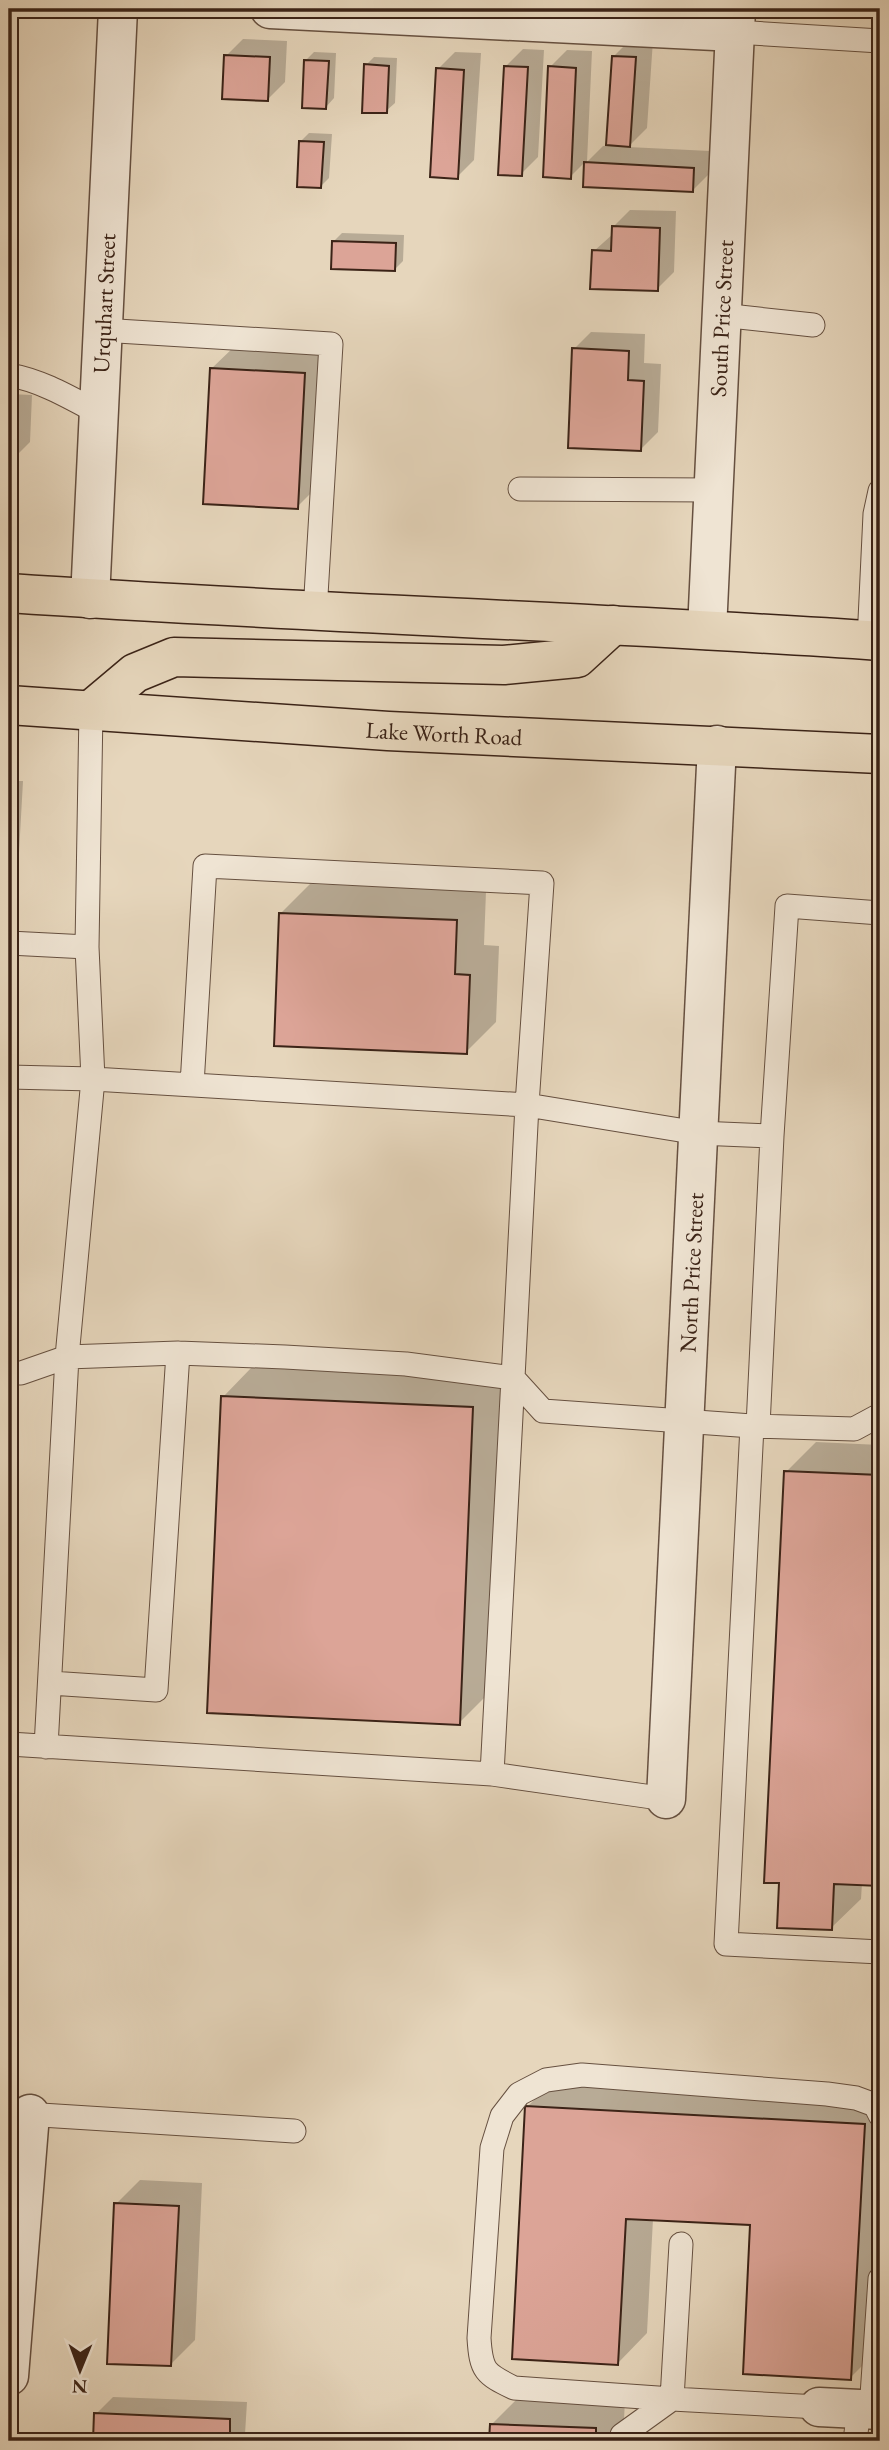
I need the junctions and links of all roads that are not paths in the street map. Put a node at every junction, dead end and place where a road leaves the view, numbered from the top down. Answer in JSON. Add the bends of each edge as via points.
{"nodes":[{"id":1,"x":118,"y":9,"type":"edge"},
{"id":2,"x":270,"y":9,"type":"edge"},
{"id":3,"x":736,"y":21,"type":"edge"},
{"id":4,"x":880,"y":41,"type":"edge"},
{"id":5,"x":720,"y":315,"type":"junction"},
{"id":6,"x":813,"y":325,"type":"dead end"},
{"id":7,"x":101,"y":330,"type":"junction"},
{"id":8,"x":9,"y":375,"type":"edge"},
{"id":9,"x":97,"y":412,"type":"junction"},
{"id":10,"x":520,"y":489,"type":"dead end"},
{"id":11,"x":713,"y":490,"type":"junction"},
{"id":12,"x":880,"y":491,"type":"edge"},
{"id":13,"x":9,"y":593,"type":"edge"},
{"id":14,"x":90,"y":599,"type":"junction"},
{"id":15,"x":315,"y":612,"type":"junction"},
{"id":16,"x":613,"y":625,"type":"junction"},
{"id":17,"x":707,"y":629,"type":"junction"},
{"id":18,"x":875,"y":641,"type":"edge"},
{"id":19,"x":9,"y":705,"type":"edge"},
{"id":20,"x":91,"y":710,"type":"junction"},
{"id":21,"x":717,"y":745,"type":"junction"},
{"id":22,"x":880,"y":754,"type":"edge"},
{"id":23,"x":880,"y":913,"type":"edge"},
{"id":24,"x":9,"y":943,"type":"edge"},
{"id":25,"x":87,"y":947,"type":"junction"},
{"id":26,"x":9,"y":1077,"type":"edge"},
{"id":27,"x":93,"y":1079,"type":"junction"},
{"id":28,"x":192,"y":1085,"type":"junction"},
{"id":29,"x":527,"y":1105,"type":"junction"},
{"id":30,"x":698,"y":1133,"type":"junction"},
{"id":31,"x":772,"y":1136,"type":"junction"},
{"id":32,"x":178,"y":1353,"type":"junction"},
{"id":33,"x":67,"y":1357,"type":"junction"},
{"id":34,"x":9,"y":1373,"type":"edge"},
{"id":35,"x":513,"y":1378,"type":"junction"},
{"id":36,"x":880,"y":1415,"type":"edge"},
{"id":37,"x":684,"y":1422,"type":"junction"},
{"id":38,"x":755,"y":1426,"type":"junction"},
{"id":39,"x":50,"y":1683,"type":"junction"},
{"id":40,"x":9,"y":1744,"type":"edge"},
{"id":41,"x":46,"y":1746,"type":"junction"},
{"id":42,"x":492,"y":1774,"type":"junction"},
{"id":43,"x":666,"y":1800,"type":"joint"},
{"id":44,"x":880,"y":1952,"type":"edge"},
{"id":45,"x":20,"y":2113,"type":"edge"},
{"id":46,"x":880,"y":2115,"type":"edge"},
{"id":47,"x":294,"y":2131,"type":"dead end"},
{"id":48,"x":681,"y":2244,"type":"dead end"},
{"id":49,"x":880,"y":2279,"type":"edge"},
{"id":50,"x":9,"y":2376,"type":"edge"},
{"id":51,"x":672,"y":2399,"type":"junction"},
{"id":52,"x":819,"y":2407,"type":"joint"},
{"id":53,"x":866,"y":2418,"type":"edge"},
{"id":54,"x":621,"y":2441,"type":"edge"}],
"edges":[{"from":1,"to":7,"type":"street","name":"Urquhart Street"},
{"from":2,"to":3,"type":"street"},
{"from":3,"to":4,"type":"lane"},
{"from":3,"to":5,"type":"street","name":"South Price Street"},
{"from":5,"to":6,"type":"lane"},
{"from":5,"to":11,"type":"street","name":"South Price Street"},
{"from":7,"to":9,"type":"street","name":"Urquhart Street"},
{"from":7,"to":15,"type":"lane","via":[[331,344]]},
{"from":8,"to":9,"type":"lane"},
{"from":9,"to":14,"type":"street","name":"Urquhart Street"},
{"from":10,"to":11,"type":"lane"},
{"from":11,"to":17,"type":"street","name":"South Price Street"},
{"from":12,"to":18,"type":"lane","via":[[875,514]]},
{"from":13,"to":14,"type":"main road"},
{"from":14,"to":15,"type":"main road"},
{"from":15,"to":16,"type":"main road"},
{"from":16,"to":17,"type":"main road"},
{"from":16,"to":20,"type":"main road","via":[[578,658],[504,665],[174,657],[135,673]]},
{"from":17,"to":18,"type":"main road"},
{"from":19,"to":20,"type":"main road","name":"Lake Worth Road"},
{"from":20,"to":21,"type":"main road","name":"Lake Worth Road","via":[[388,731]]},
{"from":20,"to":25,"type":"lane"},
{"from":21,"to":22,"type":"main road","name":"Lake Worth Road"},
{"from":21,"to":30,"type":"street","name":"North Price Street"},
{"from":23,"to":31,"type":"lane","via":[[787,906]]},
{"from":24,"to":25,"type":"lane"},
{"from":25,"to":27,"type":"lane"},
{"from":26,"to":27,"type":"lane"},
{"from":27,"to":28,"type":"lane"},
{"from":27,"to":33,"type":"lane"},
{"from":28,"to":29,"type":"lane"},
{"from":28,"to":29,"type":"lane","via":[[205,866],[542,883]]},
{"from":29,"to":30,"type":"lane"},
{"from":29,"to":35,"type":"lane"},
{"from":30,"to":31,"type":"lane"},
{"from":30,"to":37,"type":"street","name":"North Price Street"},
{"from":31,"to":38,"type":"lane"},
{"from":32,"to":33,"type":"lane"},
{"from":32,"to":35,"type":"lane","via":[[406,1364]]},
{"from":32,"to":39,"type":"lane","via":[[156,1690]]},
{"from":33,"to":34,"type":"lane"},
{"from":33,"to":39,"type":"lane"},
{"from":35,"to":37,"type":"lane","via":[[543,1412]]},
{"from":35,"to":42,"type":"lane"},
{"from":36,"to":38,"type":"lane","via":[[854,1429]]},
{"from":37,"to":38,"type":"lane"},
{"from":37,"to":43,"type":"street","name":"North Price Street"},
{"from":38,"to":44,"type":"lane","via":[[726,1944]]},
{"from":39,"to":41,"type":"lane"},
{"from":40,"to":41,"type":"lane"},
{"from":41,"to":42,"type":"lane"},
{"from":42,"to":43,"type":"lane"},
{"from":45,"to":47,"type":"lane"},
{"from":45,"to":50,"type":"street"},
{"from":46,"to":51,"type":"lane","via":[[875,2105],[827,2094],[582,2076],[546,2080],[519,2094],[502,2116],[492,2148],[481,2361],[491,2377],[514,2388]]},
{"from":48,"to":51,"type":"lane"},
{"from":49,"to":53,"type":"lane"},
{"from":51,"to":52,"type":"lane"},
{"from":51,"to":54,"type":"lane","via":[[621,2435]]},
{"from":52,"to":53,"type":"street"}]}
